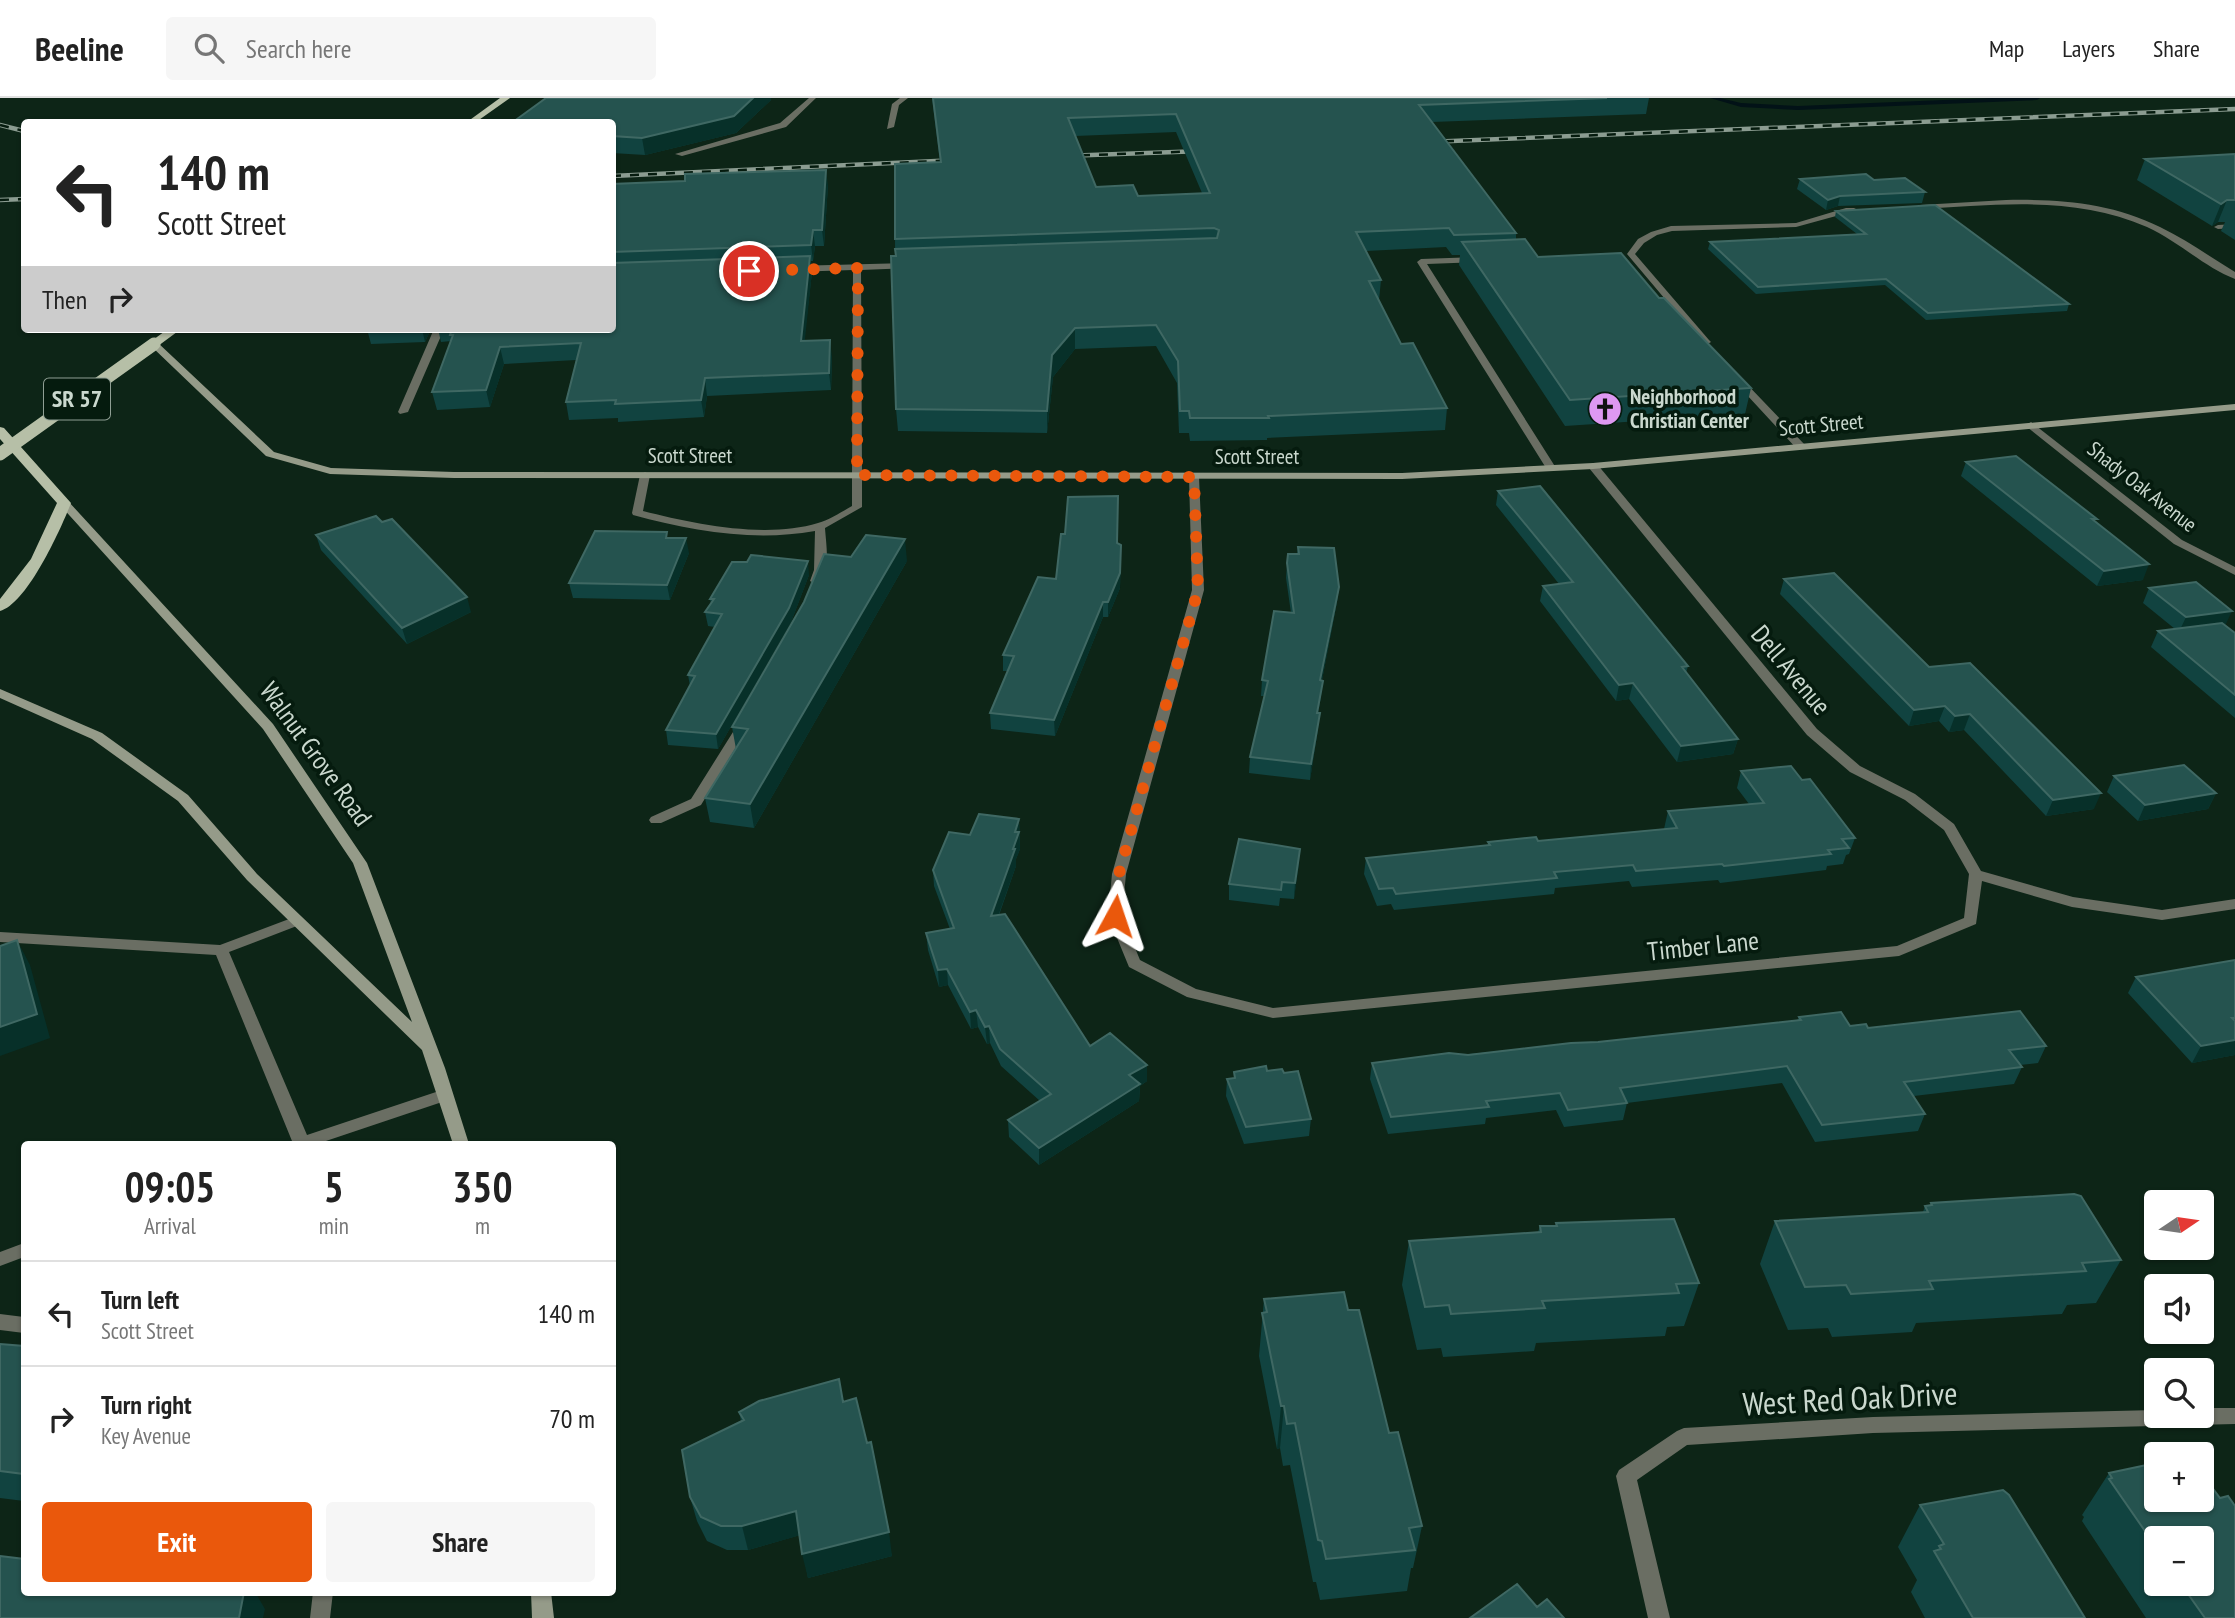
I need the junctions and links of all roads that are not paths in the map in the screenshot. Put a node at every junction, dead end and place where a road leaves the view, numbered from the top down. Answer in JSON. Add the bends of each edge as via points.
{"nodes":[{"id":1,"x":506,"y":98,"type":"edge"},
{"id":2,"x":813,"y":98,"type":"edge"},
{"id":3,"x":905,"y":98,"type":"edge"},
{"id":4,"x":475,"y":119,"type":"edge"},
{"id":5,"x":890,"y":127,"type":"dead end"},
{"id":6,"x":679,"y":154,"type":"edge"},
{"id":7,"x":1907,"y":208,"type":"edge"},
{"id":8,"x":1865,"y":210,"type":"edge"},
{"id":9,"x":2235,"y":226,"type":"edge"},
{"id":10,"x":2218,"y":227,"type":"edge"},
{"id":11,"x":1488,"y":260,"type":"edge"},
{"id":12,"x":912,"y":265,"type":"edge"},
{"id":13,"x":858,"y":268,"type":"junction"},
{"id":14,"x":776,"y":270,"type":"edge"},
{"id":15,"x":2235,"y":276,"type":"edge"},
{"id":16,"x":169,"y":333,"type":"edge"},
{"id":17,"x":437,"y":333,"type":"edge"},
{"id":18,"x":153,"y":344,"type":"junction"},
{"id":19,"x":1717,"y":355,"type":"edge"},
{"id":20,"x":1734,"y":375,"type":"edge"},
{"id":21,"x":2235,"y":407,"type":"edge"},
{"id":22,"x":403,"y":412,"type":"dead end"},
{"id":23,"x":2031,"y":425,"type":"junction"},
{"id":24,"x":0,"y":430,"type":"edge"},
{"id":25,"x":1801,"y":447,"type":"junction"},
{"id":26,"x":0,"y":454,"type":"edge"},
{"id":27,"x":1593,"y":466,"type":"junction"},
{"id":28,"x":1551,"y":468,"type":"junction"},
{"id":29,"x":646,"y":475,"type":"junction"},
{"id":30,"x":857,"y":475,"type":"junction"},
{"id":31,"x":1194,"y":477,"type":"junction"},
{"id":32,"x":64,"y":503,"type":"junction"},
{"id":33,"x":820,"y":527,"type":"junction"},
{"id":34,"x":2235,"y":572,"type":"edge"},
{"id":35,"x":811,"y":592,"type":"edge"},
{"id":36,"x":0,"y":607,"type":"edge"},
{"id":37,"x":0,"y":693,"type":"edge"},
{"id":38,"x":751,"y":710,"type":"edge"},
{"id":39,"x":656,"y":820,"type":"dead end"},
{"id":40,"x":1976,"y":874,"type":"junction"},
{"id":41,"x":2235,"y":904,"type":"edge"},
{"id":42,"x":297,"y":921,"type":"junction"},
{"id":43,"x":0,"y":937,"type":"edge"},
{"id":44,"x":221,"y":950,"type":"junction"},
{"id":45,"x":429,"y":1047,"type":"junction"},
{"id":46,"x":445,"y":1095,"type":"junction"},
{"id":47,"x":300,"y":1141,"type":"edge"},
{"id":48,"x":310,"y":1141,"type":"edge"},
{"id":49,"x":460,"y":1141,"type":"edge"},
{"id":50,"x":21,"y":1251,"type":"edge"},
{"id":51,"x":0,"y":1259,"type":"edge"},
{"id":52,"x":0,"y":1322,"type":"edge"},
{"id":53,"x":21,"y":1325,"type":"edge"},
{"id":54,"x":2235,"y":1416,"type":"edge"},
{"id":55,"x":323,"y":1596,"type":"edge"},
{"id":56,"x":541,"y":1596,"type":"edge"},
{"id":57,"x":320,"y":1618,"type":"edge"},
{"id":58,"x":543,"y":1618,"type":"edge"},
{"id":59,"x":1659,"y":1618,"type":"edge"}],
"edges":[{"from":1,"to":4,"type":"main road"},
{"from":2,"to":6,"type":"street","via":[[783,125]]},
{"from":3,"to":5,"type":"street","via":[[896,104]]},
{"from":7,"to":15,"type":"street","via":[[2060,201],[2103,208],[2148,224]]},
{"from":8,"to":19,"type":"street","via":[[1838,211],[1798,225],[1663,230],[1642,240],[1631,254]]},
{"from":9,"to":10,"type":"street"},
{"from":11,"to":28,"type":"street","via":[[1421,262]]},
{"from":12,"to":13,"type":"street"},
{"from":13,"to":14,"type":"street"},
{"from":13,"to":30,"type":"street"},
{"from":16,"to":18,"type":"main road","number":"SR 57"},
{"from":17,"to":22,"type":"street"},
{"from":18,"to":26,"type":"main road","number":"SR 57","bridge":true},
{"from":18,"to":29,"type":"main road","name":"Scott Street","via":[[270,454],[330,471]]},
{"from":20,"to":25,"type":"street"},
{"from":21,"to":23,"type":"main road","name":"Scott Street"},
{"from":23,"to":25,"type":"main road","name":"Scott Street"},
{"from":23,"to":34,"type":"street","name":"Shady Oak Avenue","via":[[2178,542]]},
{"from":24,"to":32,"type":"main road"},
{"from":25,"to":27,"type":"main road","name":"Scott Street"},
{"from":27,"to":28,"type":"main road","name":"Scott Street"},
{"from":27,"to":40,"type":"street","name":"Dell Avenue","via":[[1812,732],[1855,769],[1910,797],[1949,827]]},
{"from":28,"to":31,"type":"main road","name":"Scott Street","via":[[1402,476]]},
{"from":29,"to":30,"type":"main road","name":"Scott Street"},
{"from":29,"to":33,"type":"street","via":[[636,513],[681,525],[781,532]]},
{"from":30,"to":31,"type":"main road","name":"Scott Street"},
{"from":30,"to":33,"type":"street","via":[[857,507]]},
{"from":31,"to":40,"type":"street","name":"Timber Lane","via":[[1198,590],[1119,874],[1115,916],[1134,963],[1192,993],[1273,1013],[1899,951],[1970,921]]},
{"from":32,"to":36,"type":"main road","via":[[47,547]]},
{"from":32,"to":45,"type":"main road","name":"Walnut Grove Road","via":[[268,727],[360,863]]},
{"from":33,"to":35,"type":"street","via":[[820,570]]},
{"from":37,"to":42,"type":"main road","name":"Walnut Grove Road","via":[[97,736],[183,798]]},
{"from":38,"to":39,"type":"street","via":[[696,802]]},
{"from":40,"to":41,"type":"street","via":[[2072,902],[2162,915]]},
{"from":42,"to":44,"type":"street"},
{"from":42,"to":45,"type":"main road","name":"Walnut Grove Road"},
{"from":43,"to":44,"type":"street"},
{"from":44,"to":47,"type":"street"},
{"from":45,"to":46,"type":"main road","name":"Walnut Grove Road"},
{"from":46,"to":48,"type":"street"},
{"from":46,"to":49,"type":"main road","name":"Walnut Grove Road"},
{"from":50,"to":51,"type":"street"},
{"from":52,"to":53,"type":"street"},
{"from":54,"to":59,"type":"street","name":"West Red Oak Drive","via":[[1873,1425],[1684,1437],[1626,1476]]},
{"from":55,"to":57,"type":"street"},
{"from":56,"to":58,"type":"main road"}]}
